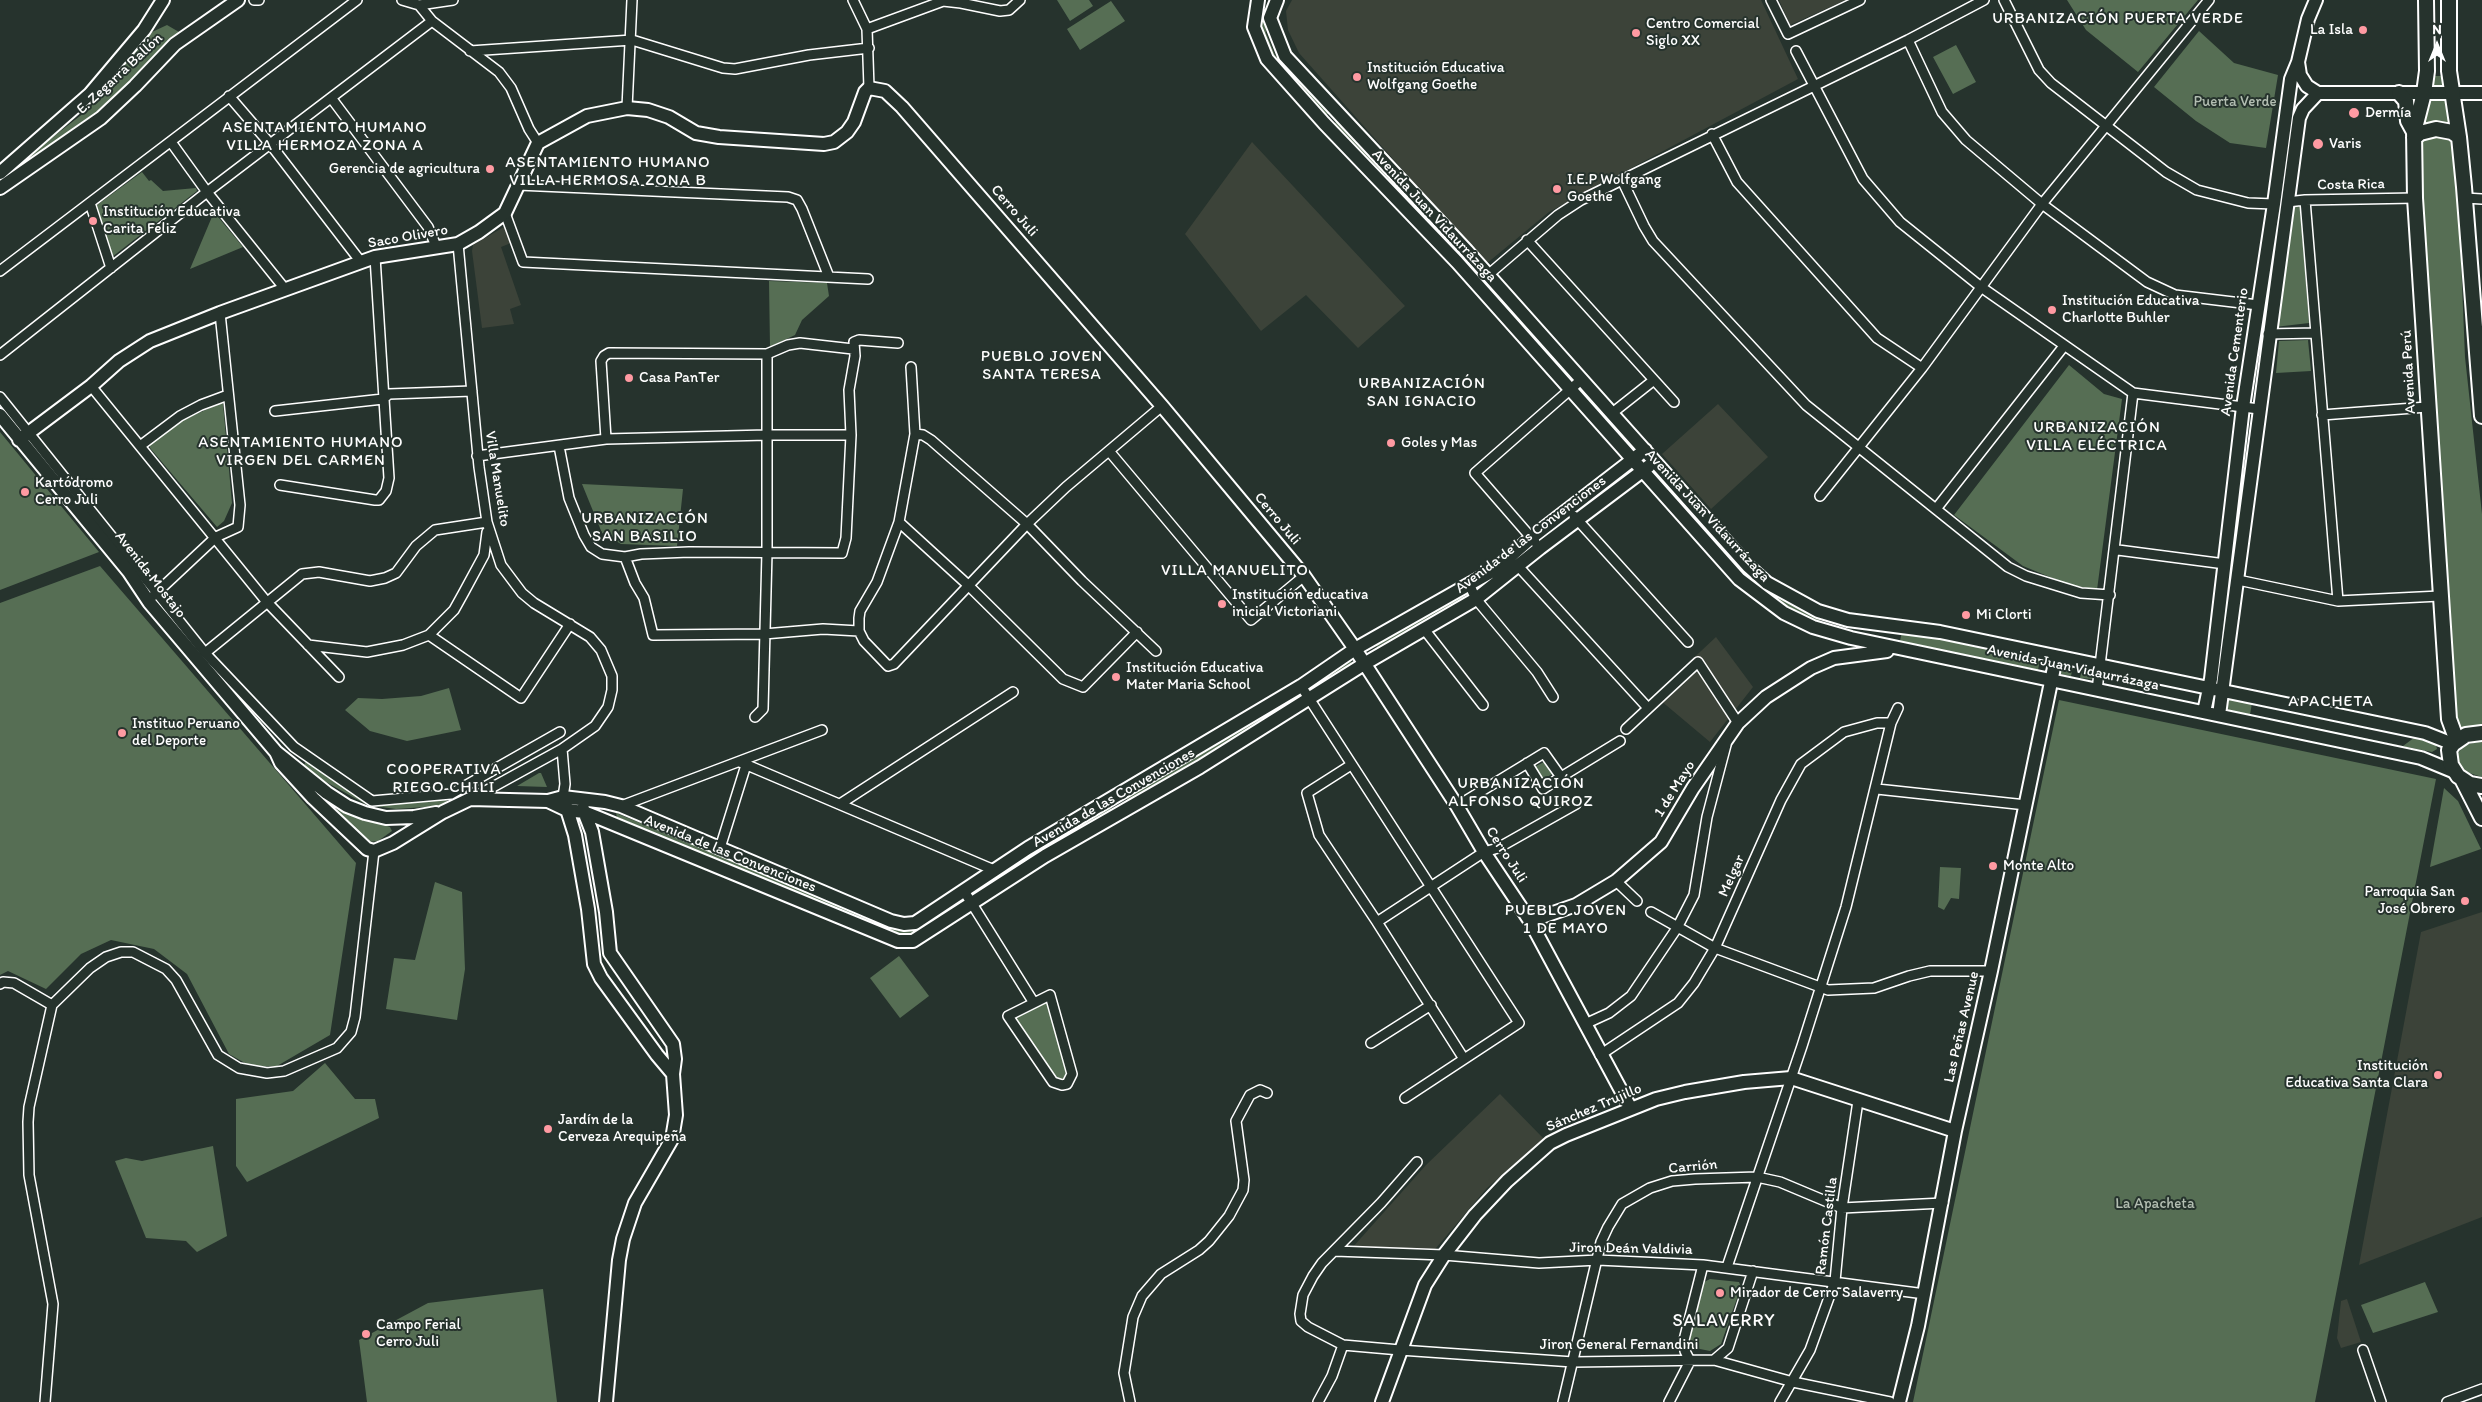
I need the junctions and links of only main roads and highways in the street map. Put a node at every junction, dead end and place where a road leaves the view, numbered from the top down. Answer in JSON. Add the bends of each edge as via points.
{"nodes":[{"id":1,"x":2426,"y":0,"type":"edge"},
{"id":2,"x":2448,"y":0,"type":"edge"},
{"id":3,"x":2398,"y":93,"type":"road end"},
{"id":4,"x":2414,"y":135,"type":"junction"},
{"id":5,"x":2459,"y":137,"type":"junction"},
{"id":6,"x":2482,"y":416,"type":"edge"},
{"id":7,"x":2482,"y":733,"type":"edge"},
{"id":8,"x":2455,"y":742,"type":"junction"},
{"id":9,"x":2458,"y":775,"type":"junction"},
{"id":10,"x":2482,"y":786,"type":"edge"},
{"id":11,"x":2482,"y":818,"type":"edge"}],
"edges":[{"from":1,"to":4,"type":"main road","name":"Avenida Perú","via":[[2427,71]]},
{"from":2,"to":5,"type":"main road","via":[[2449,71]]},
{"from":3,"to":4,"type":"main road","via":[[2406,101]]},
{"from":4,"to":5,"type":"main road","via":[[2436,129]]},
{"from":4,"to":8,"type":"main road","name":"Avenida Perú","via":[[2427,407],[2449,719]]},
{"from":5,"to":6,"type":"main road"},
{"from":7,"to":8,"type":"main road"},
{"from":8,"to":9,"type":"main road","name":"Avenida Perú","via":[[2449,750],[2449,757]]},
{"from":9,"to":10,"type":"main road","via":[[2470,784]]},
{"from":9,"to":11,"type":"main road","name":"Avenida Perú"}]}
